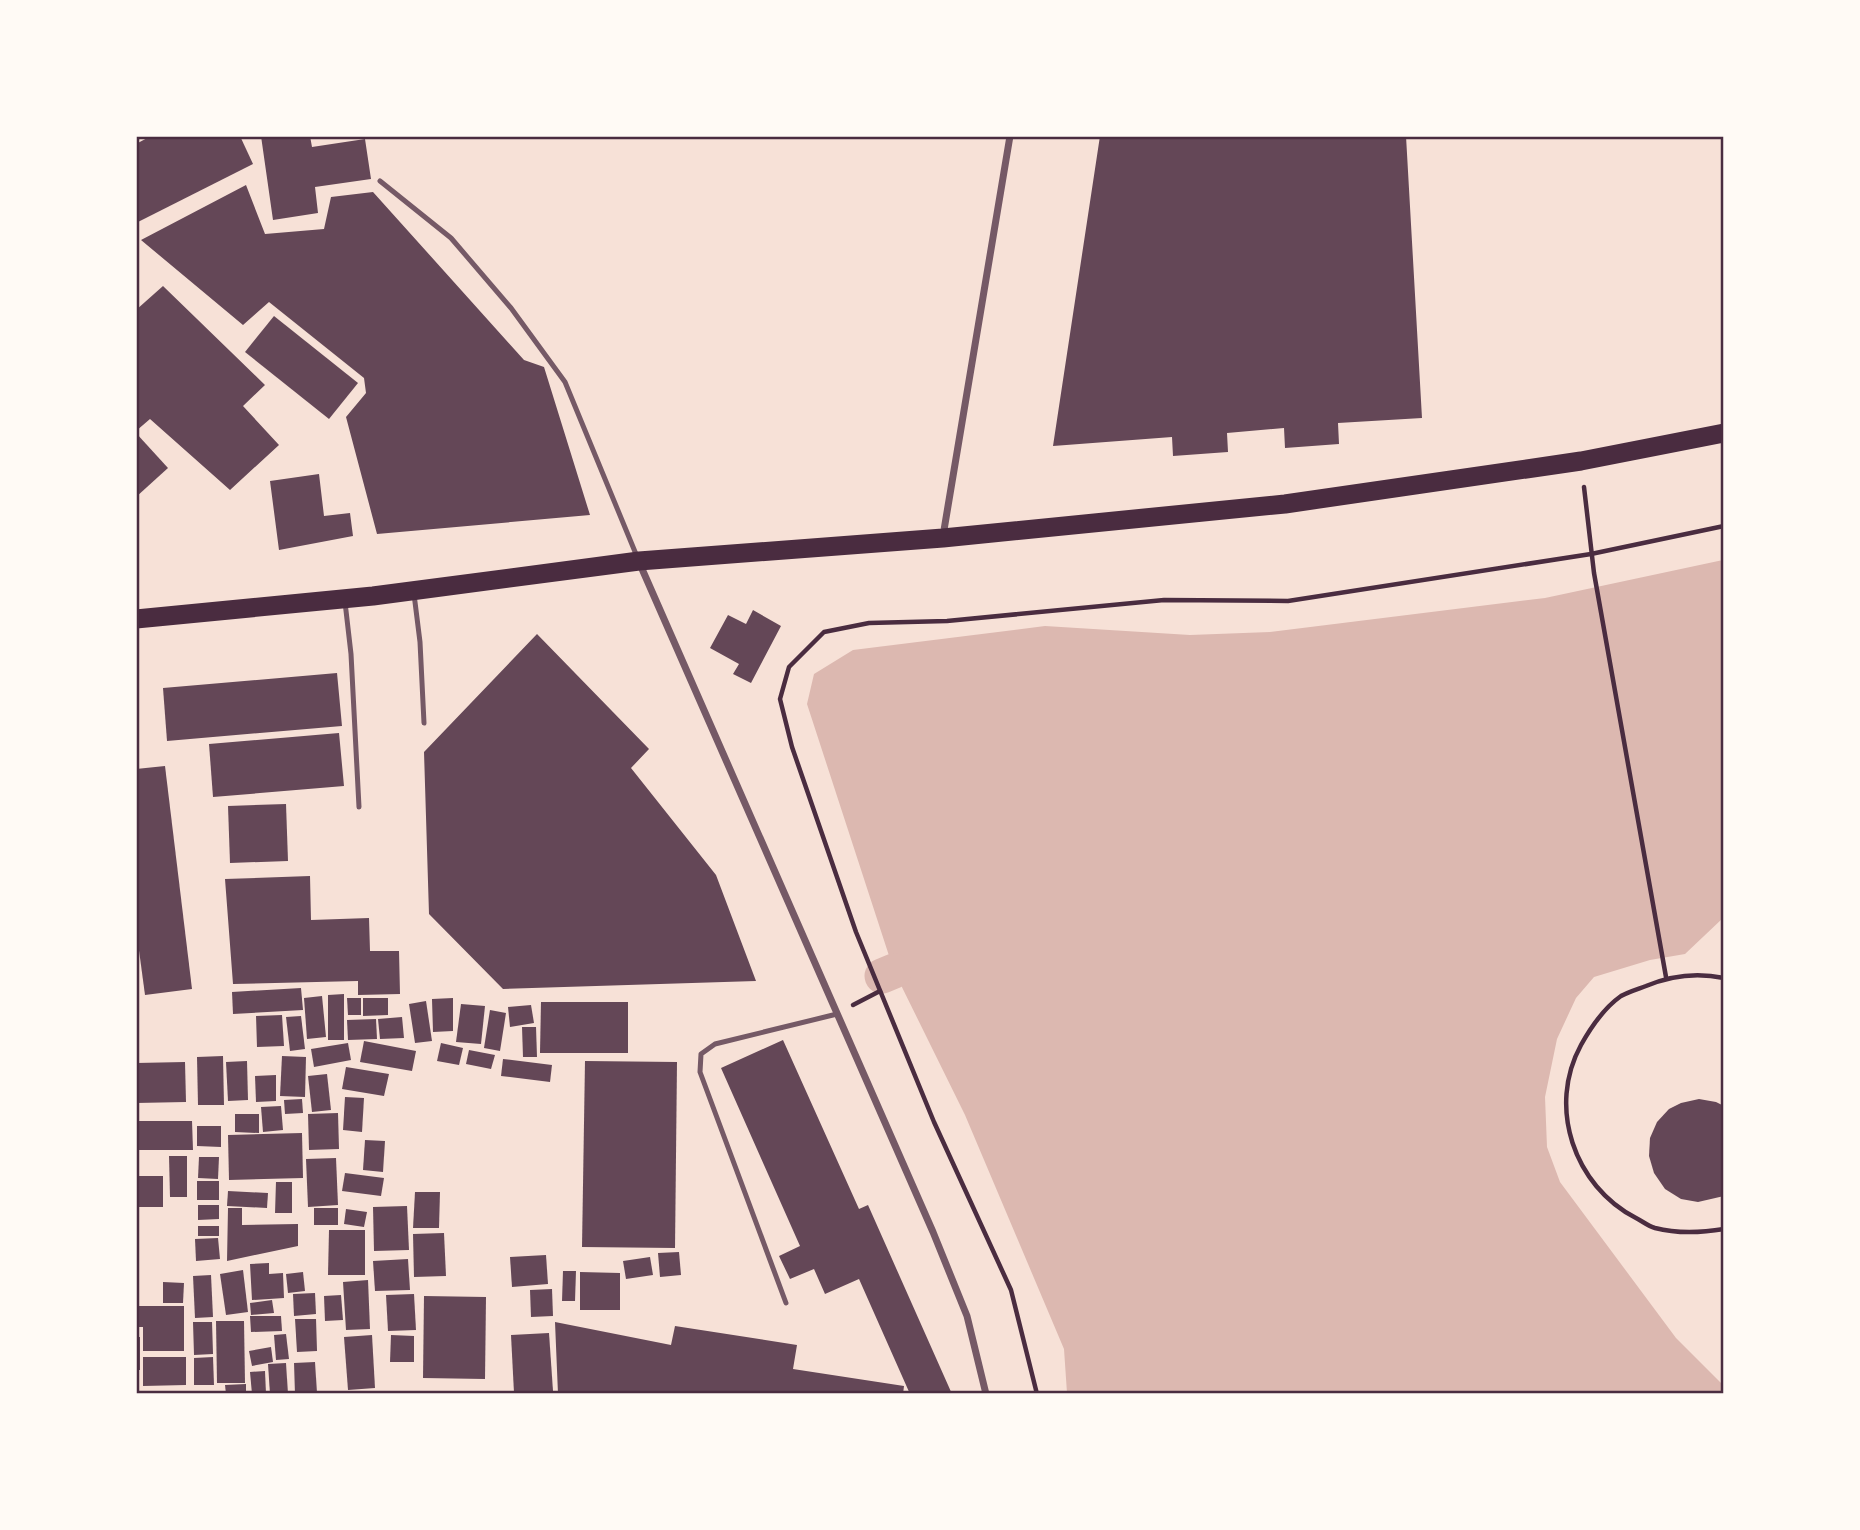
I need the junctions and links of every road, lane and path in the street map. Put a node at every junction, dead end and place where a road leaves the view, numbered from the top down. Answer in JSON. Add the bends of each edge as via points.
{"nodes":[{"id":1,"x":1010,"y":136,"type":"edge"},
{"id":2,"x":380,"y":181,"type":"dead end"},
{"id":3,"x":1724,"y":433,"type":"edge"},
{"id":4,"x":1581,"y":461,"type":"junction"},
{"id":5,"x":1724,"y":526,"type":"edge"},
{"id":6,"x":943,"y":538,"type":"junction"},
{"id":7,"x":1591,"y":554,"type":"junction"},
{"id":8,"x":639,"y":561,"type":"junction"},
{"id":9,"x":414,"y":591,"type":"junction"},
{"id":10,"x":345,"y":599,"type":"junction"},
{"id":11,"x":136,"y":619,"type":"edge"},
{"id":12,"x":424,"y":723,"type":"dead end"},
{"id":13,"x":359,"y":807,"type":"dead end"},
{"id":14,"x":1666,"y":977,"type":"junction"},
{"id":15,"x":1724,"y":978,"type":"edge"},
{"id":16,"x":880,"y":991,"type":"junction"},
{"id":17,"x":837,"y":1014,"type":"junction"},
{"id":18,"x":1724,"y":1229,"type":"edge"},
{"id":19,"x":786,"y":1303,"type":"dead end"},
{"id":20,"x":986,"y":1394,"type":"edge"},
{"id":21,"x":1037,"y":1394,"type":"edge"}],
"edges":[{"from":1,"to":6,"type":"street"},
{"from":2,"to":8,"type":"lane","via":[[451,238],[511,308],[565,382]]},
{"from":3,"to":4,"type":"highway"},
{"from":4,"to":6,"type":"highway","via":[[1285,504]]},
{"from":4,"to":7,"type":"path"},
{"from":5,"to":7,"type":"path"},
{"from":6,"to":8,"type":"highway"},
{"from":7,"to":14,"type":"path"},
{"from":7,"to":16,"type":"path","via":[[1288,601],[1164,600],[947,621],[869,622],[824,632],[789,667],[780,699],[792,747]]},
{"from":8,"to":9,"type":"highway"},
{"from":8,"to":17,"type":"street"},
{"from":9,"to":10,"type":"highway"},
{"from":9,"to":12,"type":"lane"},
{"from":10,"to":11,"type":"highway"},
{"from":10,"to":13,"type":"lane"},
{"from":14,"to":15,"type":"path","via":[[1703,973]]},
{"from":14,"to":18,"type":"path","via":[[1621,996],[1592,1025],[1572,1061],[1565,1102],[1571,1142],[1589,1179],[1617,1208],[1653,1227],[1694,1234]]},
{"from":16,"to":17,"type":"path"},
{"from":16,"to":21,"type":"path","via":[[1011,1290]]},
{"from":17,"to":19,"type":"lane","via":[[715,1044],[701,1054],[700,1072]]},
{"from":17,"to":20,"type":"street","via":[[967,1316]]}]}
